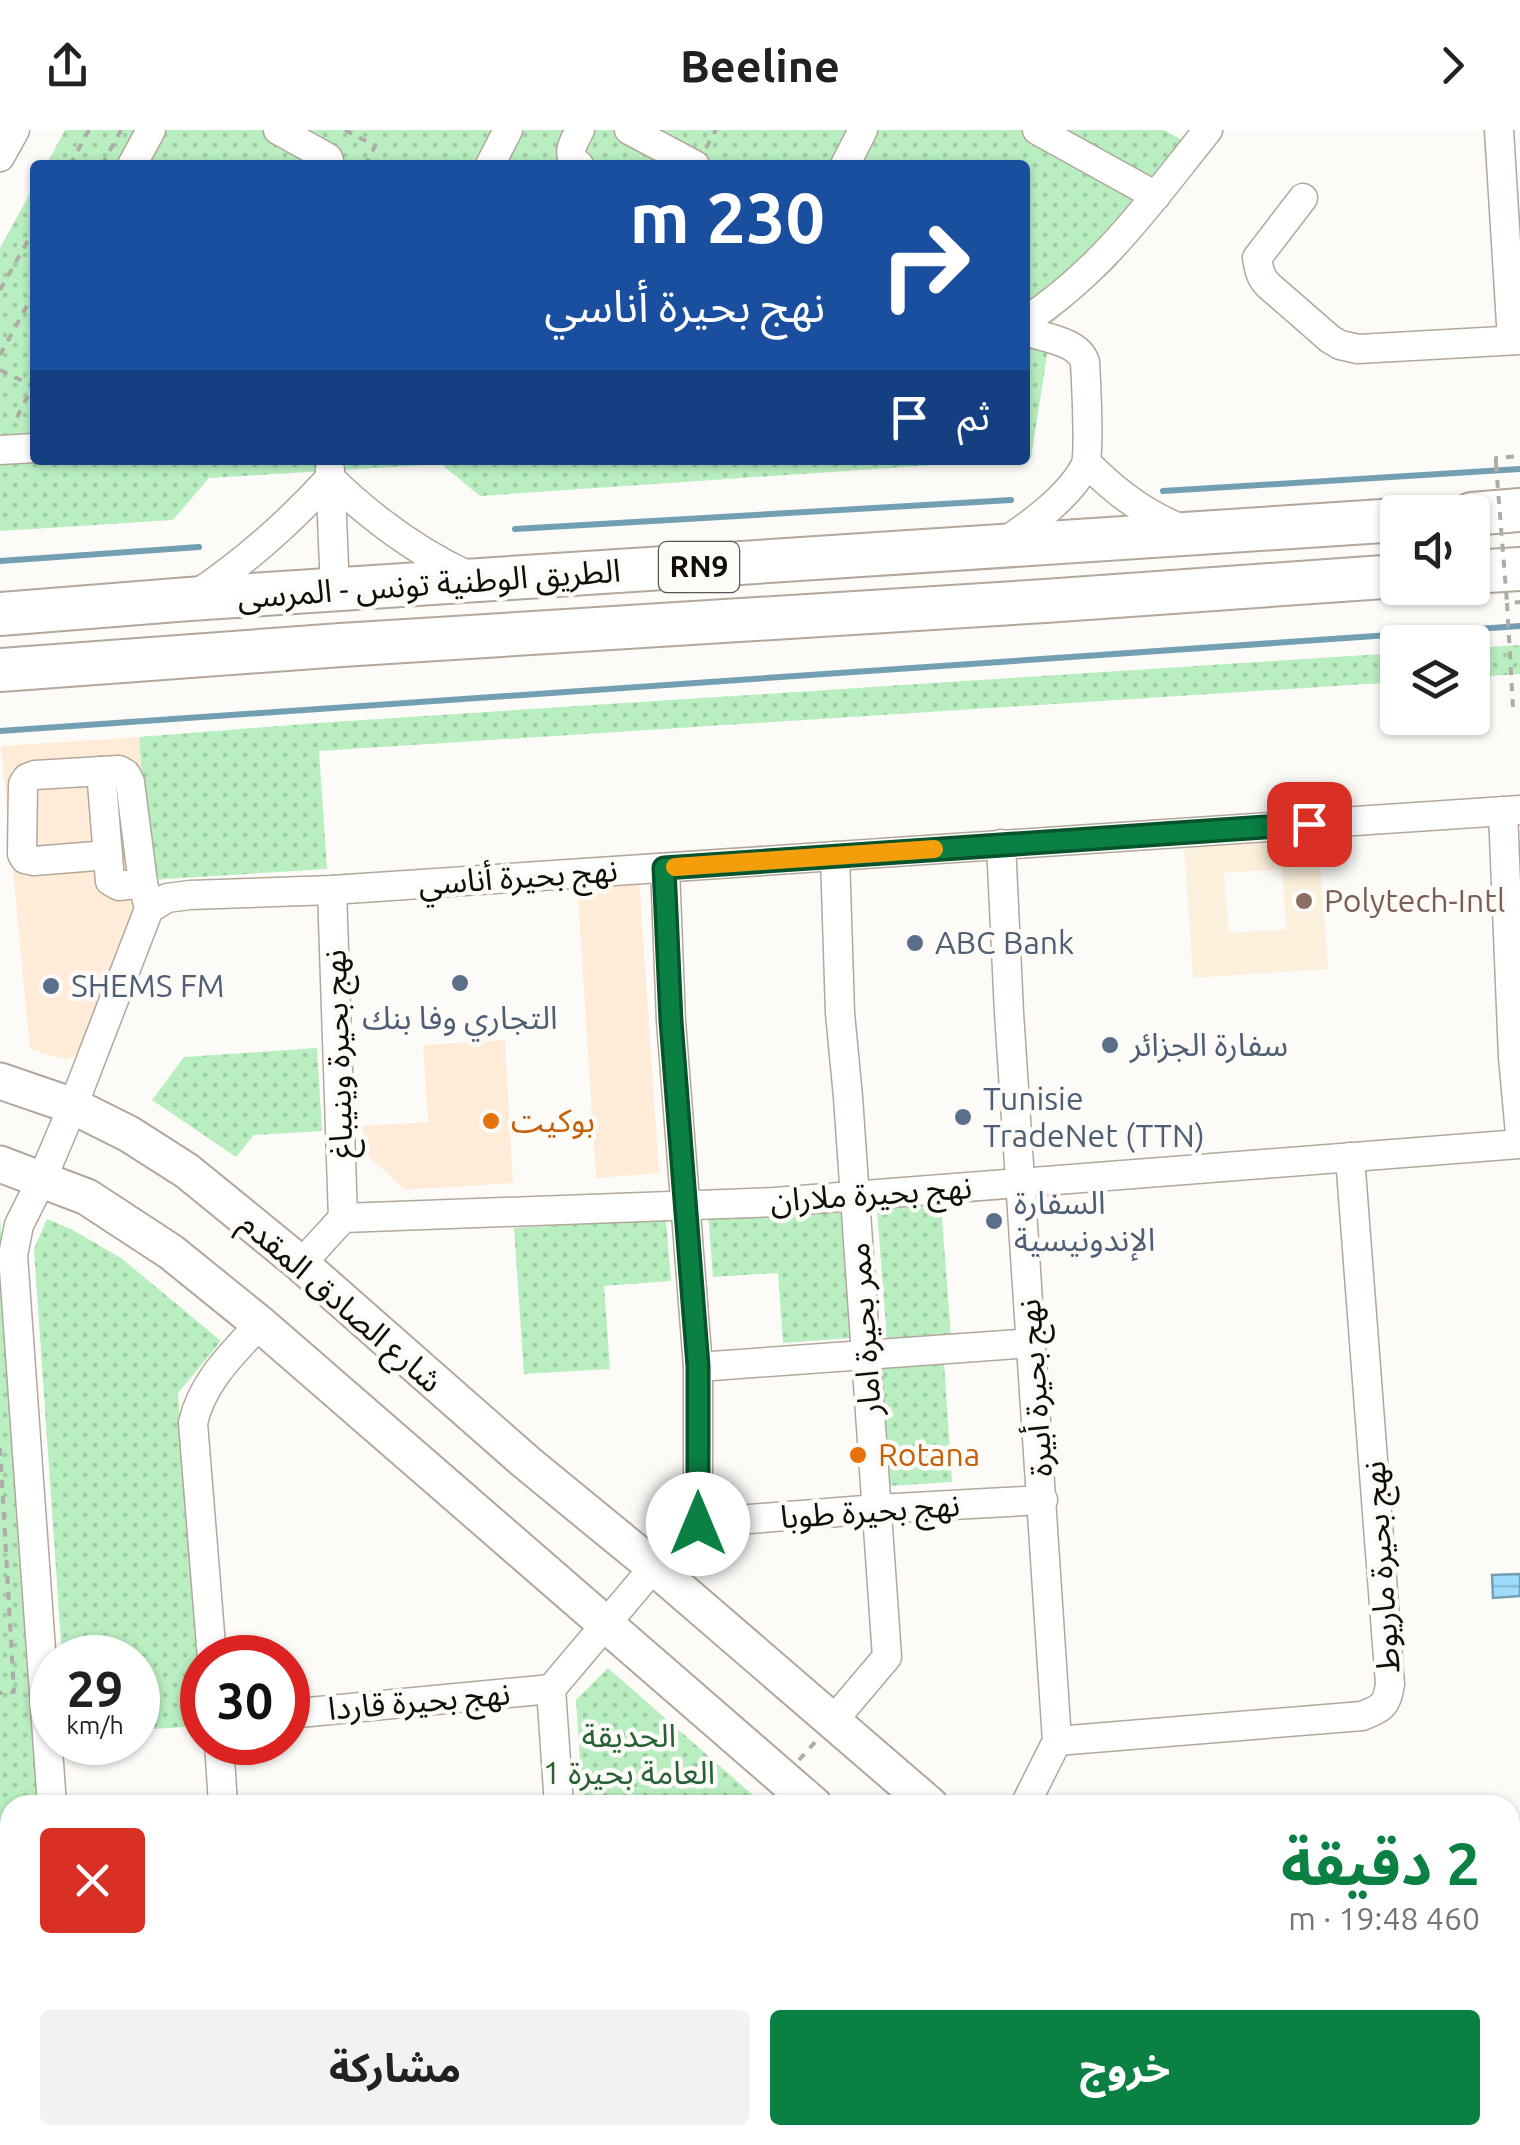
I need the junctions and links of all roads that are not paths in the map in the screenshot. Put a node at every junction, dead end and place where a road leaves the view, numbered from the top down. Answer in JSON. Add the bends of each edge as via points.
{"nodes":[{"id":1,"x":15,"y":130,"type":"edge"},
{"id":2,"x":150,"y":130,"type":"edge"},
{"id":3,"x":278,"y":130,"type":"edge"},
{"id":4,"x":508,"y":130,"type":"edge"},
{"id":5,"x":629,"y":130,"type":"edge"},
{"id":6,"x":864,"y":130,"type":"edge"},
{"id":7,"x":1037,"y":130,"type":"edge"},
{"id":8,"x":1208,"y":130,"type":"edge"},
{"id":9,"x":1499,"y":130,"type":"edge"},
{"id":10,"x":578,"y":131,"type":"edge"},
{"id":11,"x":0,"y":157,"type":"edge"},
{"id":12,"x":135,"y":160,"type":"edge"},
{"id":13,"x":329,"y":160,"type":"edge"},
{"id":14,"x":493,"y":160,"type":"edge"},
{"id":15,"x":573,"y":160,"type":"edge"},
{"id":16,"x":685,"y":160,"type":"edge"},
{"id":17,"x":848,"y":160,"type":"edge"},
{"id":18,"x":1156,"y":196,"type":"junction"},
{"id":19,"x":1302,"y":198,"type":"dead end"},
{"id":20,"x":1030,"y":317,"type":"edge"},
{"id":21,"x":1030,"y":333,"type":"edge"},
{"id":22,"x":1516,"y":340,"type":"edge"},
{"id":23,"x":30,"y":448,"type":"edge"},
{"id":24,"x":0,"y":450,"type":"edge"},
{"id":25,"x":1087,"y":464,"type":"junction"},
{"id":26,"x":332,"y":469,"type":"edge"},
{"id":27,"x":1520,"y":510,"type":"edge"},
{"id":28,"x":1490,"y":512,"type":"edge"},
{"id":29,"x":1380,"y":521,"type":"edge"},
{"id":30,"x":1193,"y":533,"type":"junction"},
{"id":31,"x":1000,"y":545,"type":"junction"},
{"id":32,"x":1380,"y":577,"type":"edge"},
{"id":33,"x":478,"y":580,"type":"junction"},
{"id":34,"x":335,"y":590,"type":"junction"},
{"id":35,"x":188,"y":599,"type":"junction"},
{"id":36,"x":0,"y":614,"type":"edge"},
{"id":37,"x":342,"y":644,"type":"junction"},
{"id":38,"x":0,"y":670,"type":"edge"},
{"id":39,"x":101,"y":771,"type":"junction"},
{"id":40,"x":1512,"y":810,"type":"edge"},
{"id":41,"x":1001,"y":844,"type":"junction"},
{"id":42,"x":108,"y":856,"type":"junction"},
{"id":43,"x":836,"y":856,"type":"junction"},
{"id":44,"x":664,"y":868,"type":"junction"},
{"id":45,"x":332,"y":890,"type":"junction"},
{"id":46,"x":146,"y":896,"type":"junction"},
{"id":47,"x":0,"y":1081,"type":"edge"},
{"id":48,"x":74,"y":1106,"type":"junction"},
{"id":49,"x":1520,"y":1134,"type":"edge"},
{"id":50,"x":1520,"y":1144,"type":"edge"},
{"id":51,"x":1350,"y":1157,"type":"junction"},
{"id":52,"x":0,"y":1164,"type":"edge"},
{"id":53,"x":42,"y":1179,"type":"junction"},
{"id":54,"x":1022,"y":1182,"type":"junction"},
{"id":55,"x":854,"y":1195,"type":"junction"},
{"id":56,"x":686,"y":1204,"type":"junction"},
{"id":57,"x":343,"y":1218,"type":"junction"},
{"id":58,"x":301,"y":1264,"type":"junction"},
{"id":59,"x":260,"y":1324,"type":"junction"},
{"id":60,"x":1032,"y":1344,"type":"junction"},
{"id":61,"x":866,"y":1355,"type":"junction"},
{"id":62,"x":698,"y":1366,"type":"junction"},
{"id":63,"x":1042,"y":1500,"type":"junction"},
{"id":64,"x":877,"y":1509,"type":"junction"},
{"id":65,"x":698,"y":1524,"type":"junction"},
{"id":66,"x":654,"y":1566,"type":"junction"},
{"id":67,"x":606,"y":1626,"type":"junction"},
{"id":68,"x":210,"y":1635,"type":"edge"},
{"id":69,"x":551,"y":1689,"type":"junction"},
{"id":70,"x":310,"y":1712,"type":"edge"},
{"id":71,"x":832,"y":1722,"type":"junction"},
{"id":72,"x":1057,"y":1742,"type":"junction"},
{"id":73,"x":220,"y":1765,"type":"edge"},
{"id":74,"x":51,"y":1795,"type":"edge"},
{"id":75,"x":222,"y":1795,"type":"edge"},
{"id":76,"x":558,"y":1795,"type":"edge"},
{"id":77,"x":802,"y":1795,"type":"edge"},
{"id":78,"x":918,"y":1795,"type":"edge"},
{"id":79,"x":1030,"y":1795,"type":"edge"}],
"edges":[{"from":1,"to":11,"type":"street"},
{"from":2,"to":12,"type":"street"},
{"from":3,"to":13,"type":"street"},
{"from":4,"to":14,"type":"street"},
{"from":5,"to":16,"type":"street"},
{"from":6,"to":17,"type":"street"},
{"from":7,"to":18,"type":"street"},
{"from":8,"to":18,"type":"street"},
{"from":9,"to":22,"type":"street"},
{"from":10,"to":15,"type":"street"},
{"from":18,"to":20,"type":"street","via":[[1106,256]]},
{"from":19,"to":22,"type":"street","via":[[1257,258],[1259,270],[1330,339],[1358,349]]},
{"from":21,"to":25,"type":"street","via":[[1083,354]]},
{"from":23,"to":24,"type":"street"},
{"from":25,"to":30,"type":"street","via":[[1135,506]]},
{"from":25,"to":31,"type":"street","via":[[1048,509]]},
{"from":26,"to":33,"type":"street","via":[[362,509],[398,537]]},
{"from":26,"to":34,"type":"street"},
{"from":26,"to":35,"type":"street","via":[[264,544]]},
{"from":27,"to":28,"type":"highway"},
{"from":29,"to":30,"type":"highway","name":"الطريق الوطنية تونس - المرسى","number":"RN9"},
{"from":30,"to":31,"type":"highway","name":"الطريق الوطنية تونس - المرسى","number":"RN9"},
{"from":31,"to":33,"type":"highway","name":"الطريق الوطنية تونس - المرسى","number":"RN9"},
{"from":32,"to":37,"type":"highway","name":"الطريق الوطنية تونس - المرسى","number":"RN9"},
{"from":33,"to":34,"type":"highway","name":"الطريق الوطنية تونس - المرسى","number":"RN9"},
{"from":34,"to":35,"type":"highway","name":"الطريق الوطنية تونس - المرسى","number":"RN9"},
{"from":34,"to":37,"type":"highway"},
{"from":35,"to":36,"type":"highway","name":"الطريق الوطنية تونس - المرسى","number":"RN9"},
{"from":37,"to":38,"type":"highway","name":"الطريق الوطنية تونس - المرسى","number":"RN9"},
{"from":39,"to":42,"type":"street"},
{"from":39,"to":42,"type":"street","via":[[28,778],[22,854],[34,861]]},
{"from":39,"to":46,"type":"street","via":[[118,770],[130,782]]},
{"from":40,"to":41,"type":"street","name":"نهج بحيرة أناسي"},
{"from":40,"to":49,"type":"street","via":[[1513,1057]]},
{"from":41,"to":43,"type":"street","name":"نهج بحيرة أناسي"},
{"from":41,"to":54,"type":"street","name":"نهج بحيرة أبيرة"},
{"from":42,"to":46,"type":"street","via":[[113,885]]},
{"from":43,"to":44,"type":"street","name":"نهج بحيرة أناسي"},
{"from":43,"to":55,"type":"street","name":"ممر بحيرة امار"},
{"from":44,"to":45,"type":"street","name":"نهج بحيرة أناسي"},
{"from":44,"to":56,"type":"street"},
{"from":45,"to":46,"type":"street","name":"نهج بحيرة أناسي"},
{"from":45,"to":57,"type":"street","name":"نهج بحيرة وينيباغ"},
{"from":46,"to":48,"type":"street"},
{"from":47,"to":48,"type":"main road","name":"شارع الصادق المقدم"},
{"from":48,"to":53,"type":"street"},
{"from":48,"to":58,"type":"main road","name":"شارع الصادق المقدم","via":[[187,1171]]},
{"from":50,"to":51,"type":"street","name":"نهج بحيرة ملاران"},
{"from":51,"to":54,"type":"street","name":"نهج بحيرة ملاران"},
{"from":51,"to":72,"type":"street","name":"نهج بحيرة ماريوط","via":[[1388,1698],[1362,1716]]},
{"from":52,"to":53,"type":"main road"},
{"from":53,"to":59,"type":"main road","via":[[88,1197]]},
{"from":53,"to":74,"type":"street","via":[[19,1225],[13,1255]]},
{"from":54,"to":55,"type":"street","name":"نهج بحيرة ملاران"},
{"from":54,"to":60,"type":"street","name":"نهج بحيرة أبيرة"},
{"from":55,"to":56,"type":"street","name":"نهج بحيرة ملاران"},
{"from":55,"to":61,"type":"street","name":"ممر بحيرة امار"},
{"from":56,"to":57,"type":"street","name":"نهج بحيرة ملاران"},
{"from":56,"to":62,"type":"street"},
{"from":57,"to":58,"type":"street"},
{"from":58,"to":66,"type":"main road","name":"شارع الصادق المقدم"},
{"from":59,"to":67,"type":"main road"},
{"from":59,"to":68,"type":"street","via":[[205,1389],[194,1423]]},
{"from":60,"to":61,"type":"street"},
{"from":60,"to":63,"type":"street","name":"نهج بحيرة أبيرة"},
{"from":61,"to":62,"type":"street"},
{"from":61,"to":64,"type":"street","name":"ممر بحيرة امار"},
{"from":62,"to":65,"type":"street"},
{"from":63,"to":64,"type":"street","name":"نهج بحيرة طوبا"},
{"from":63,"to":72,"type":"street","name":"نهج بحيرة أبيرة"},
{"from":64,"to":65,"type":"street","name":"نهج بحيرة طوبا"},
{"from":64,"to":71,"type":"street","name":"ممر بحيرة امار","via":[[887,1657]]},
{"from":65,"to":66,"type":"street"},
{"from":66,"to":67,"type":"street"},
{"from":66,"to":71,"type":"main road","name":"شارع الصادق المقدم"},
{"from":67,"to":69,"type":"street"},
{"from":67,"to":77,"type":"main road"},
{"from":69,"to":70,"type":"street","name":"نهج بحيرة قاردا"},
{"from":69,"to":76,"type":"street"},
{"from":71,"to":78,"type":"main road","name":"شارع الصادق المقدم"},
{"from":72,"to":79,"type":"street"},
{"from":73,"to":75,"type":"street"}]}
